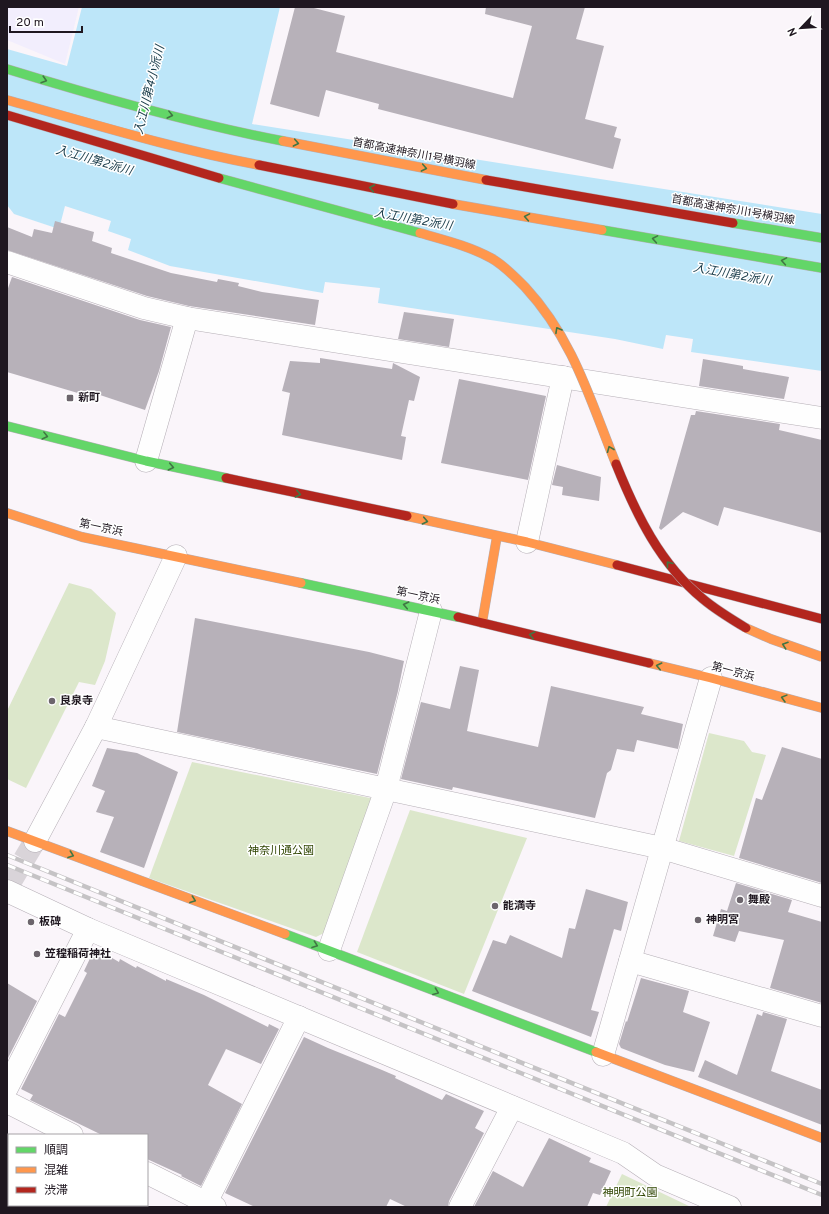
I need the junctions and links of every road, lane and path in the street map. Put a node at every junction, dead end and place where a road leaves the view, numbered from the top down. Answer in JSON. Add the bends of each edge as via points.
{"nodes":[{"id":1,"x":7,"y":69,"type":"edge"},
{"id":2,"x":7,"y":100,"type":"edge"},
{"id":3,"x":7,"y":115,"type":"edge"},
{"id":4,"x":822,"y":238,"type":"edge"},
{"id":5,"x":7,"y":262,"type":"edge"},
{"id":6,"x":822,"y":268,"type":"edge"},
{"id":7,"x":187,"y":318,"type":"junction"},
{"id":8,"x":563,"y":377,"type":"junction"},
{"id":9,"x":822,"y":418,"type":"edge"},
{"id":10,"x":7,"y":426,"type":"edge"},
{"id":11,"x":146,"y":462,"type":"junction"},
{"id":12,"x":7,"y":513,"type":"edge"},
{"id":13,"x":497,"y":536,"type":"junction"},
{"id":14,"x":527,"y":542,"type":"junction"},
{"id":15,"x":176,"y":556,"type":"junction"},
{"id":16,"x":432,"y":611,"type":"junction"},
{"id":17,"x":822,"y":619,"type":"edge"},
{"id":18,"x":482,"y":623,"type":"junction"},
{"id":19,"x":822,"y":657,"type":"edge"},
{"id":20,"x":711,"y":678,"type":"junction"},
{"id":21,"x":822,"y":708,"type":"edge"},
{"id":22,"x":96,"y":727,"type":"junction"},
{"id":23,"x":386,"y":789,"type":"junction"},
{"id":24,"x":7,"y":830,"type":"edge"},
{"id":25,"x":35,"y":841,"type":"junction"},
{"id":26,"x":662,"y":848,"type":"junction"},
{"id":27,"x":7,"y":891,"type":"edge"},
{"id":28,"x":822,"y":896,"type":"edge"},
{"id":29,"x":88,"y":929,"type":"junction"},
{"id":30,"x":329,"y":950,"type":"junction"},
{"id":31,"x":630,"y":961,"type":"junction"},
{"id":32,"x":822,"y":1016,"type":"edge"},
{"id":33,"x":299,"y":1018,"type":"junction"},
{"id":34,"x":602,"y":1055,"type":"junction"},
{"id":35,"x":7,"y":1088,"type":"edge"},
{"id":36,"x":7,"y":1102,"type":"edge"},
{"id":37,"x":512,"y":1107,"type":"junction"},
{"id":38,"x":70,"y":1134,"type":"edge"},
{"id":39,"x":822,"y":1138,"type":"edge"},
{"id":40,"x":148,"y":1174,"type":"edge"},
{"id":41,"x":210,"y":1205,"type":"edge"},
{"id":42,"x":722,"y":1206,"type":"edge"},
{"id":43,"x":460,"y":1207,"type":"edge"}],
"edges":[{"from":1,"to":4,"type":"main road","name":"首都高速神奈川1号横羽線","one_way":true,"via":[[113,101],[238,132],[486,180]]},
{"from":6,"to":2,"type":"main road","one_way":true,"via":[[480,209],[231,160]]},
{"from":19,"to":3,"type":"main road","one_way":true,"bridge":true,"via":[[760,636],[732,621],[683,582],[651,539],[635,509],[574,359],[554,323],[537,300],[497,262],[467,247],[227,181]]},
{"from":5,"to":7,"type":"street","via":[[144,308]]},
{"from":7,"to":8,"type":"street"},
{"from":7,"to":11,"type":"street"},
{"from":8,"to":9,"type":"street"},
{"from":8,"to":14,"type":"street"},
{"from":10,"to":11,"type":"main road","one_way":true},
{"from":11,"to":13,"type":"main road","one_way":true},
{"from":12,"to":15,"type":"main road","name":"第一京浜","via":[[82,537]]},
{"from":13,"to":14,"type":"main road"},
{"from":13,"to":18,"type":"main road"},
{"from":14,"to":17,"type":"main road"},
{"from":16,"to":15,"type":"main road","name":"第一京浜","one_way":true},
{"from":15,"to":22,"type":"street"},
{"from":16,"to":18,"type":"main road","name":"第一京浜"},
{"from":16,"to":23,"type":"street"},
{"from":20,"to":18,"type":"main road","name":"第一京浜","one_way":true},
{"from":21,"to":20,"type":"main road","name":"第一京浜","one_way":true},
{"from":20,"to":26,"type":"street"},
{"from":22,"to":23,"type":"street"},
{"from":22,"to":25,"type":"street"},
{"from":23,"to":26,"type":"street"},
{"from":23,"to":30,"type":"street"},
{"from":24,"to":25,"type":"main road"},
{"from":25,"to":30,"type":"main road","one_way":true},
{"from":26,"to":28,"type":"street"},
{"from":26,"to":31,"type":"street"},
{"from":27,"to":29,"type":"street"},
{"from":29,"to":33,"type":"street"},
{"from":29,"to":35,"type":"street"},
{"from":30,"to":34,"type":"main road","one_way":true},
{"from":31,"to":32,"type":"street"},
{"from":31,"to":34,"type":"street"},
{"from":33,"to":37,"type":"street"},
{"from":33,"to":41,"type":"street"},
{"from":34,"to":39,"type":"main road"},
{"from":36,"to":38,"type":"street"},
{"from":37,"to":42,"type":"street","via":[[623,1153],[655,1175]]},
{"from":37,"to":43,"type":"street"},
{"from":40,"to":41,"type":"street"}]}
